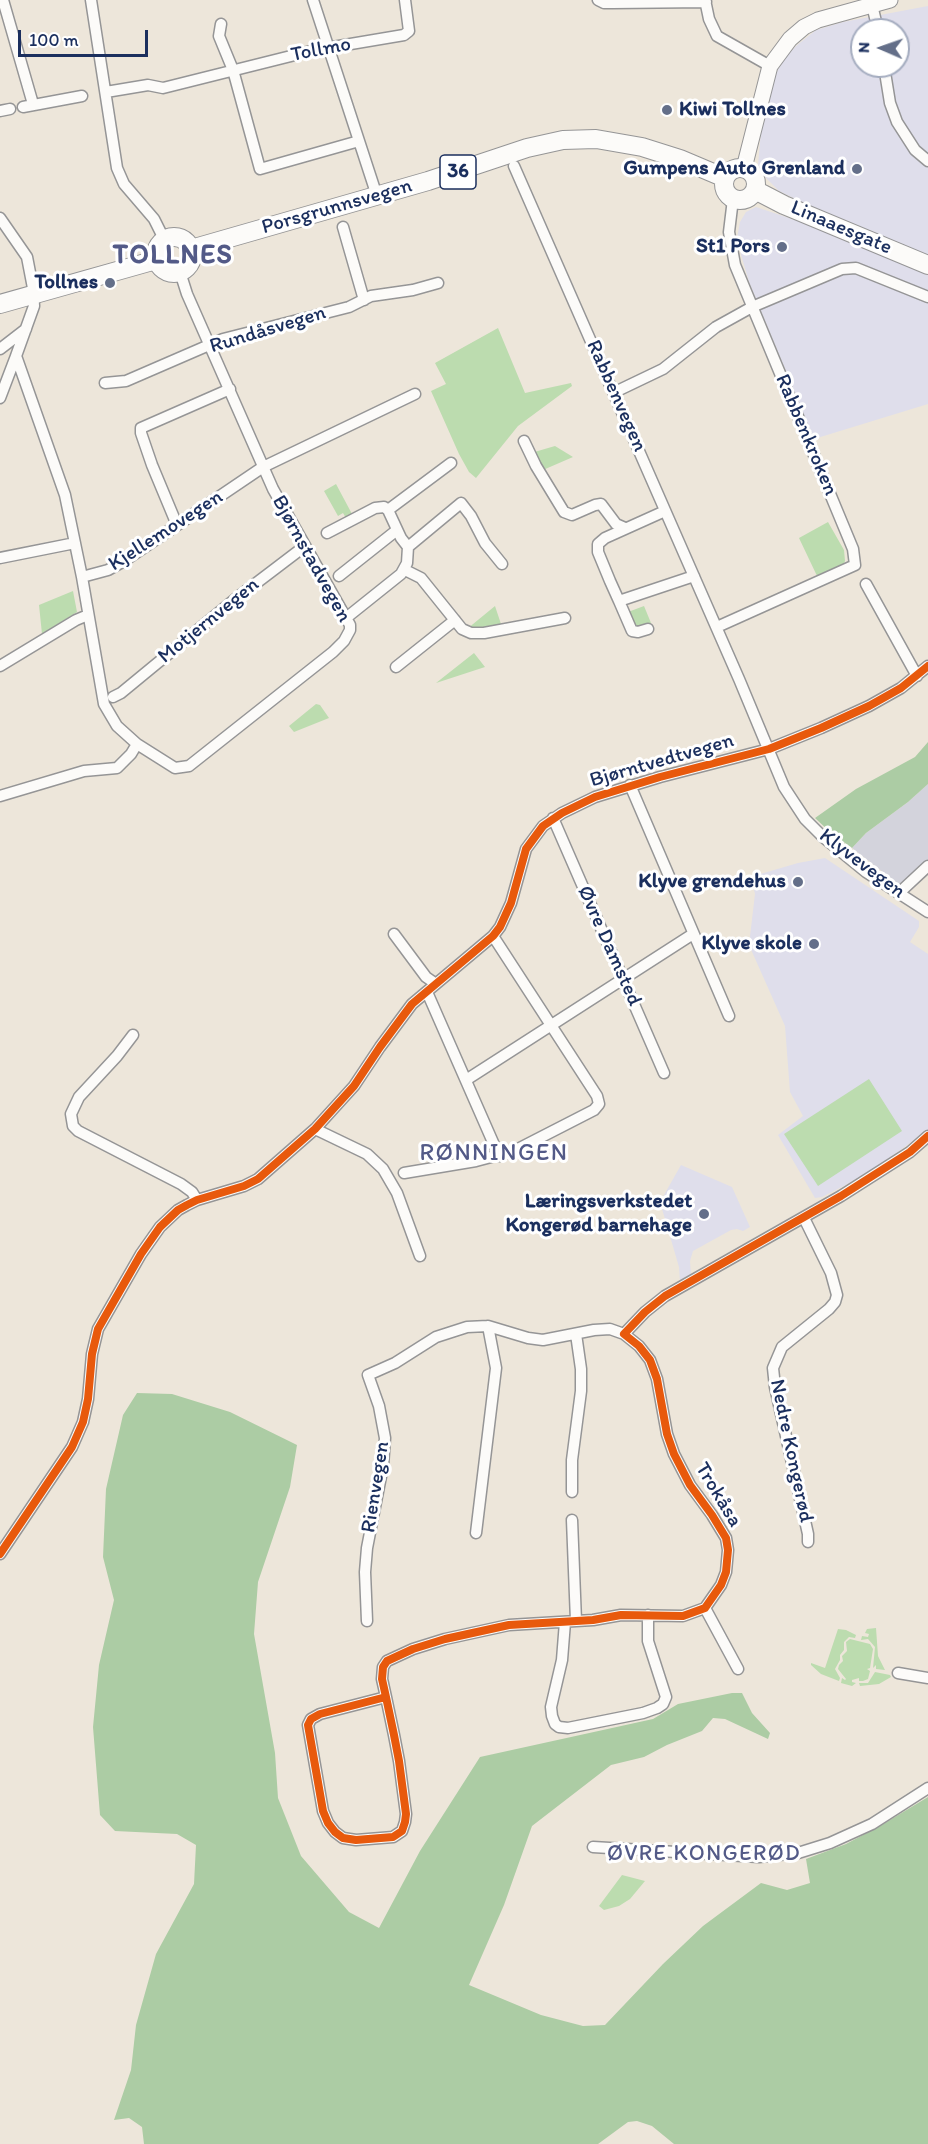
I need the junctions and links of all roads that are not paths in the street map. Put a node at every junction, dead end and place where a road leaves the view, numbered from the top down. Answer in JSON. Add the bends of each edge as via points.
{"nodes":[{"id":1,"x":3,"y":0,"type":"edge"},
{"id":2,"x":91,"y":0,"type":"edge"},
{"id":3,"x":313,"y":0,"type":"edge"},
{"id":4,"x":405,"y":0,"type":"edge"},
{"id":5,"x":598,"y":0,"type":"edge"},
{"id":6,"x":890,"y":0,"type":"edge"},
{"id":7,"x":706,"y":1,"type":"edge"},
{"id":8,"x":872,"y":4,"type":"junction"},
{"id":9,"x":875,"y":18,"type":"edge"},
{"id":10,"x":221,"y":24,"type":"dead end"},
{"id":11,"x":328,"y":47,"type":"junction"},
{"id":12,"x":770,"y":66,"type":"junction"},
{"id":13,"x":233,"y":70,"type":"junction"},
{"id":14,"x":886,"y":78,"type":"edge"},
{"id":15,"x":106,"y":92,"type":"junction"},
{"id":16,"x":82,"y":96,"type":"dead end"},
{"id":17,"x":359,"y":141,"type":"junction"},
{"id":18,"x":928,"y":161,"type":"edge"},
{"id":19,"x":514,"y":166,"type":"dead end"},
{"id":20,"x":744,"y":168,"type":"junction"},
{"id":21,"x":725,"y":178,"type":"junction"},
{"id":22,"x":755,"y":190,"type":"junction"},
{"id":23,"x":377,"y":196,"type":"junction"},
{"id":24,"x":734,"y":199,"type":"junction"},
{"id":25,"x":0,"y":218,"type":"edge"},
{"id":26,"x":343,"y":228,"type":"dead end"},
{"id":27,"x":164,"y":239,"type":"junction"},
{"id":28,"x":191,"y":249,"type":"junction"},
{"id":29,"x":156,"y":260,"type":"junction"},
{"id":30,"x":928,"y":265,"type":"edge"},
{"id":31,"x":180,"y":272,"type":"junction"},
{"id":32,"x":438,"y":283,"type":"dead end"},
{"id":33,"x":34,"y":295,"type":"junction"},
{"id":34,"x":928,"y":297,"type":"edge"},
{"id":35,"x":364,"y":300,"type":"junction"},
{"id":36,"x":0,"y":304,"type":"edge"},
{"id":37,"x":752,"y":307,"type":"junction"},
{"id":38,"x":26,"y":328,"type":"junction"},
{"id":39,"x":210,"y":345,"type":"junction"},
{"id":40,"x":0,"y":349,"type":"edge"},
{"id":41,"x":16,"y":356,"type":"junction"},
{"id":42,"x":105,"y":383,"type":"dead end"},
{"id":43,"x":230,"y":389,"type":"junction"},
{"id":44,"x":615,"y":392,"type":"junction"},
{"id":45,"x":415,"y":394,"type":"dead end"},
{"id":46,"x":0,"y":398,"type":"edge"},
{"id":47,"x":524,"y":441,"type":"dead end"},
{"id":48,"x":451,"y":463,"type":"dead end"},
{"id":49,"x":263,"y":467,"type":"junction"},
{"id":50,"x":388,"y":510,"type":"junction"},
{"id":51,"x":665,"y":511,"type":"junction"},
{"id":52,"x":177,"y":525,"type":"junction"},
{"id":53,"x":625,"y":528,"type":"junction"},
{"id":54,"x":397,"y":530,"type":"junction"},
{"id":55,"x":327,"y":533,"type":"dead end"},
{"id":56,"x":75,"y":543,"type":"junction"},
{"id":57,"x":305,"y":546,"type":"junction"},
{"id":58,"x":408,"y":547,"type":"junction"},
{"id":59,"x":0,"y":558,"type":"edge"},
{"id":60,"x":502,"y":564,"type":"dead end"},
{"id":61,"x":405,"y":570,"type":"junction"},
{"id":62,"x":339,"y":576,"type":"dead end"},
{"id":63,"x":694,"y":576,"type":"junction"},
{"id":64,"x":82,"y":577,"type":"junction"},
{"id":65,"x":866,"y":584,"type":"dead end"},
{"id":66,"x":619,"y":601,"type":"junction"},
{"id":67,"x":88,"y":615,"type":"junction"},
{"id":68,"x":346,"y":618,"type":"junction"},
{"id":69,"x":565,"y":618,"type":"dead end"},
{"id":70,"x":455,"y":620,"type":"junction"},
{"id":71,"x":717,"y":627,"type":"junction"},
{"id":72,"x":648,"y":629,"type":"dead end"},
{"id":73,"x":0,"y":666,"type":"edge"},
{"id":74,"x":928,"y":666,"type":"edge"},
{"id":75,"x":396,"y":667,"type":"dead end"},
{"id":76,"x":917,"y":676,"type":"junction"},
{"id":77,"x":113,"y":697,"type":"dead end"},
{"id":78,"x":137,"y":744,"type":"junction"},
{"id":79,"x":769,"y":749,"type":"junction"},
{"id":80,"x":630,"y":785,"type":"junction"},
{"id":81,"x":0,"y":796,"type":"edge"},
{"id":82,"x":553,"y":818,"type":"junction"},
{"id":83,"x":928,"y":866,"type":"edge"},
{"id":84,"x":899,"y":893,"type":"junction"},
{"id":85,"x":928,"y":912,"type":"edge"},
{"id":86,"x":394,"y":934,"type":"dead end"},
{"id":87,"x":693,"y":934,"type":"junction"},
{"id":88,"x":493,"y":936,"type":"junction"},
{"id":89,"x":623,"y":979,"type":"junction"},
{"id":90,"x":436,"y":984,"type":"junction"},
{"id":91,"x":427,"y":992,"type":"junction"},
{"id":92,"x":729,"y":1016,"type":"dead end"},
{"id":93,"x":551,"y":1026,"type":"junction"},
{"id":94,"x":133,"y":1035,"type":"dead end"},
{"id":95,"x":664,"y":1073,"type":"dead end"},
{"id":96,"x":466,"y":1080,"type":"junction"},
{"id":97,"x":315,"y":1129,"type":"junction"},
{"id":98,"x":928,"y":1136,"type":"edge"},
{"id":99,"x":499,"y":1156,"type":"junction"},
{"id":100,"x":404,"y":1173,"type":"dead end"},
{"id":101,"x":197,"y":1200,"type":"junction"},
{"id":102,"x":804,"y":1218,"type":"junction"},
{"id":103,"x":420,"y":1256,"type":"dead end"},
{"id":104,"x":488,"y":1326,"type":"junction"},
{"id":105,"x":576,"y":1334,"type":"junction"},
{"id":106,"x":624,"y":1334,"type":"junction"},
{"id":107,"x":572,"y":1492,"type":"dead end"},
{"id":108,"x":572,"y":1520,"type":"dead end"},
{"id":109,"x":476,"y":1533,"type":"dead end"},
{"id":110,"x":808,"y":1542,"type":"dead end"},
{"id":111,"x":0,"y":1554,"type":"edge"},
{"id":112,"x":705,"y":1608,"type":"junction"},
{"id":113,"x":648,"y":1615,"type":"junction"},
{"id":114,"x":367,"y":1621,"type":"dead end"},
{"id":115,"x":565,"y":1622,"type":"junction"},
{"id":116,"x":576,"y":1622,"type":"junction"},
{"id":117,"x":738,"y":1670,"type":"dead end"},
{"id":118,"x":898,"y":1672,"type":"dead end"},
{"id":119,"x":928,"y":1678,"type":"edge"},
{"id":120,"x":386,"y":1697,"type":"junction"},
{"id":121,"x":928,"y":1788,"type":"edge"},
{"id":122,"x":593,"y":1847,"type":"dead end"}],
"edges":[{"from":1,"to":16,"type":"street","via":[[28,106]]},
{"from":2,"to":15,"type":"street"},
{"from":3,"to":11,"type":"street"},
{"from":4,"to":11,"type":"street","name":"Tollmo","via":[[410,31]]},
{"from":5,"to":7,"type":"street"},
{"from":6,"to":8,"type":"street"},
{"from":7,"to":12,"type":"street","via":[[717,36]]},
{"from":8,"to":9,"type":"street"},
{"from":8,"to":12,"type":"street","via":[[804,27],[789,39]]},
{"from":10,"to":13,"type":"street","via":[[219,36]]},
{"from":11,"to":13,"type":"street","name":"Tollmo"},
{"from":11,"to":17,"type":"street"},
{"from":12,"to":20,"type":"street"},
{"from":13,"to":15,"type":"street","name":"Tollmo","via":[[163,88],[148,85]]},
{"from":13,"to":17,"type":"street","via":[[260,168]]},
{"from":14,"to":18,"type":"street","via":[[897,122],[915,150]]},
{"from":15,"to":27,"type":"street","via":[[120,176],[154,219]]},
{"from":17,"to":23,"type":"street"},
{"from":19,"to":44,"type":"street","name":"Rabbenvegen"},
{"from":20,"to":21,"type":"highway","via":[[731,170]]},
{"from":20,"to":22,"type":"highway","via":[[754,175]]},
{"from":21,"to":23,"type":"highway","name":"Porsgrunnsvegen","number":"36","via":[[642,147],[580,139],[548,142]]},
{"from":21,"to":24,"type":"highway","via":[[724,188]]},
{"from":22,"to":24,"type":"highway","via":[[748,198]]},
{"from":22,"to":30,"type":"highway","name":"Linaaesgate"},
{"from":23,"to":28,"type":"highway","name":"Porsgrunnsvegen","number":"36"},
{"from":24,"to":37,"type":"street","name":"Rabbenkroken","via":[[730,244]]},
{"from":25,"to":33,"type":"street","via":[[27,257]]},
{"from":26,"to":35,"type":"street"},
{"from":27,"to":28,"type":"highway","via":[[180,237]]},
{"from":27,"to":29,"type":"highway","via":[[158,246]]},
{"from":28,"to":31,"type":"highway","via":[[189,265]]},
{"from":29,"to":31,"type":"highway","via":[[165,271]]},
{"from":29,"to":33,"type":"highway"},
{"from":31,"to":39,"type":"street","name":"Bjørnstadvegen"},
{"from":32,"to":35,"type":"street","name":"Rundåsvegen"},
{"from":33,"to":36,"type":"highway"},
{"from":33,"to":38,"type":"street"},
{"from":34,"to":37,"type":"street","via":[[848,268]]},
{"from":35,"to":39,"type":"street","name":"Rundåsvegen"},
{"from":37,"to":44,"type":"street","via":[[716,327],[663,369]]},
{"from":37,"to":71,"type":"street","name":"Rabbenkroken","via":[[849,539],[855,564]]},
{"from":38,"to":40,"type":"street"},
{"from":38,"to":41,"type":"street"},
{"from":39,"to":42,"type":"street","name":"Rundåsvegen","via":[[126,381]]},
{"from":39,"to":43,"type":"street","name":"Bjørnstadvegen"},
{"from":41,"to":46,"type":"street"},
{"from":41,"to":56,"type":"street","name":"Kjellemovegen","via":[[65,495]]},
{"from":43,"to":49,"type":"street","name":"Bjørnstadvegen"},
{"from":43,"to":52,"type":"street","via":[[141,428]]},
{"from":44,"to":51,"type":"street","name":"Rabbenvegen"},
{"from":45,"to":49,"type":"street","name":"Kjellemovegen"},
{"from":47,"to":53,"type":"street","via":[[564,512],[572,514],[601,504],[616,524]]},
{"from":48,"to":50,"type":"street"},
{"from":49,"to":52,"type":"street","name":"Kjellemovegen"},
{"from":49,"to":57,"type":"street","name":"Bjørnstadvegen"},
{"from":50,"to":54,"type":"street"},
{"from":50,"to":55,"type":"street","via":[[375,508]]},
{"from":51,"to":53,"type":"street"},
{"from":51,"to":63,"type":"street","name":"Rabbenvegen"},
{"from":52,"to":64,"type":"street","name":"Kjellemovegen","via":[[108,570]]},
{"from":53,"to":66,"type":"street","via":[[600,541],[597,548]]},
{"from":54,"to":58,"type":"street"},
{"from":54,"to":62,"type":"street"},
{"from":56,"to":59,"type":"street"},
{"from":56,"to":64,"type":"street","name":"Kjellemovegen"},
{"from":57,"to":68,"type":"street","name":"Bjørnstadvegen"},
{"from":57,"to":77,"type":"street","name":"Motjernvegen"},
{"from":58,"to":60,"type":"street","via":[[461,503]]},
{"from":58,"to":61,"type":"street"},
{"from":61,"to":68,"type":"street"},
{"from":61,"to":70,"type":"street","via":[[421,578]]},
{"from":63,"to":66,"type":"street"},
{"from":63,"to":71,"type":"street","name":"Rabbenvegen"},
{"from":64,"to":67,"type":"street"},
{"from":65,"to":76,"type":"street"},
{"from":66,"to":72,"type":"street","via":[[632,631]]},
{"from":67,"to":73,"type":"street"},
{"from":67,"to":78,"type":"street","via":[[104,704],[117,726]]},
{"from":68,"to":78,"type":"street","name":"Bjørnstadvegen","via":[[350,630],[338,647],[189,766],[176,768]]},
{"from":69,"to":70,"type":"street","via":[[477,634],[466,632]]},
{"from":70,"to":75,"type":"street"},
{"from":71,"to":79,"type":"street","name":"Rabbenvegen"},
{"from":74,"to":76,"type":"street","name":"Bjørntvedtvegen"},
{"from":76,"to":79,"type":"street","name":"Bjørntvedtvegen","via":[[858,711]]},
{"from":78,"to":81,"type":"street","via":[[117,768],[84,771]]},
{"from":79,"to":80,"type":"street","name":"Bjørntvedtvegen"},
{"from":79,"to":84,"type":"street","name":"Klyvevegen","via":[[784,787],[805,819],[841,852]]},
{"from":80,"to":82,"type":"street","name":"Bjørntvedtvegen"},
{"from":80,"to":87,"type":"street"},
{"from":82,"to":88,"type":"street","name":"Bjørntvedtvegen","via":[[536,832],[526,849],[507,915]]},
{"from":82,"to":89,"type":"street","name":"Øvre Damsted"},
{"from":83,"to":84,"type":"street"},
{"from":84,"to":85,"type":"street","name":"Klyvevegen"},
{"from":86,"to":90,"type":"street","via":[[426,977]]},
{"from":87,"to":89,"type":"street"},
{"from":87,"to":92,"type":"street"},
{"from":88,"to":90,"type":"street","name":"Bjørntvedtvegen"},
{"from":88,"to":93,"type":"street"},
{"from":89,"to":93,"type":"street"},
{"from":89,"to":95,"type":"street","name":"Øvre Damsted"},
{"from":90,"to":91,"type":"street","name":"Bjørntvedtvegen"},
{"from":91,"to":96,"type":"street"},
{"from":91,"to":97,"type":"street","name":"Bjørntvedtvegen","via":[[404,1014],[354,1086]]},
{"from":93,"to":96,"type":"street"},
{"from":93,"to":99,"type":"street","via":[[599,1104],[524,1147]]},
{"from":94,"to":101,"type":"street","via":[[79,1097],[70,1114],[73,1126],[181,1184]]},
{"from":96,"to":99,"type":"street"},
{"from":97,"to":101,"type":"street","name":"Bjørntvedtvegen","via":[[258,1179]]},
{"from":97,"to":103,"type":"street","via":[[367,1154],[383,1169],[397,1193]]},
{"from":98,"to":102,"type":"street","via":[[872,1177]]},
{"from":99,"to":100,"type":"street"},
{"from":101,"to":111,"type":"street","name":"Bjørntvedtvegen","via":[[178,1210],[160,1227],[102,1320],[95,1335],[83,1422],[72,1447]]},
{"from":102,"to":106,"type":"street","via":[[665,1296]]},
{"from":102,"to":110,"type":"street","name":"Nedre Kongerød","via":[[831,1273],[837,1295],[829,1309],[782,1347],[773,1368]]},
{"from":104,"to":105,"type":"street","name":"Rienvegen","via":[[536,1340]]},
{"from":104,"to":109,"type":"street","via":[[496,1368]]},
{"from":104,"to":114,"type":"street","name":"Rienvegen","via":[[467,1327],[436,1337],[368,1375],[385,1438],[367,1548]]},
{"from":105,"to":106,"type":"street","name":"Rienvegen","via":[[603,1329]]},
{"from":105,"to":107,"type":"street","via":[[581,1391]]},
{"from":106,"to":112,"type":"street","name":"Trokåsa","via":[[650,1360],[674,1454],[726,1538],[726,1572]]},
{"from":108,"to":116,"type":"street"},
{"from":112,"to":113,"type":"street","via":[[683,1616]]},
{"from":112,"to":117,"type":"street"},
{"from":113,"to":115,"type":"street","via":[[648,1641],[666,1697],[663,1704],[643,1713],[568,1728],[555,1724],[551,1707],[562,1660]]},
{"from":113,"to":116,"type":"street"},
{"from":115,"to":116,"type":"street"},
{"from":115,"to":120,"type":"street","via":[[528,1622],[482,1630],[397,1655],[383,1667]]},
{"from":118,"to":119,"type":"street"},
{"from":120,"to":120,"type":"street","via":[[320,1714],[308,1725],[324,1811],[328,1823],[343,1838],[393,1838],[405,1822],[399,1761]]},
{"from":121,"to":122,"type":"street","via":[[872,1824],[798,1853],[759,1857]]}]}
